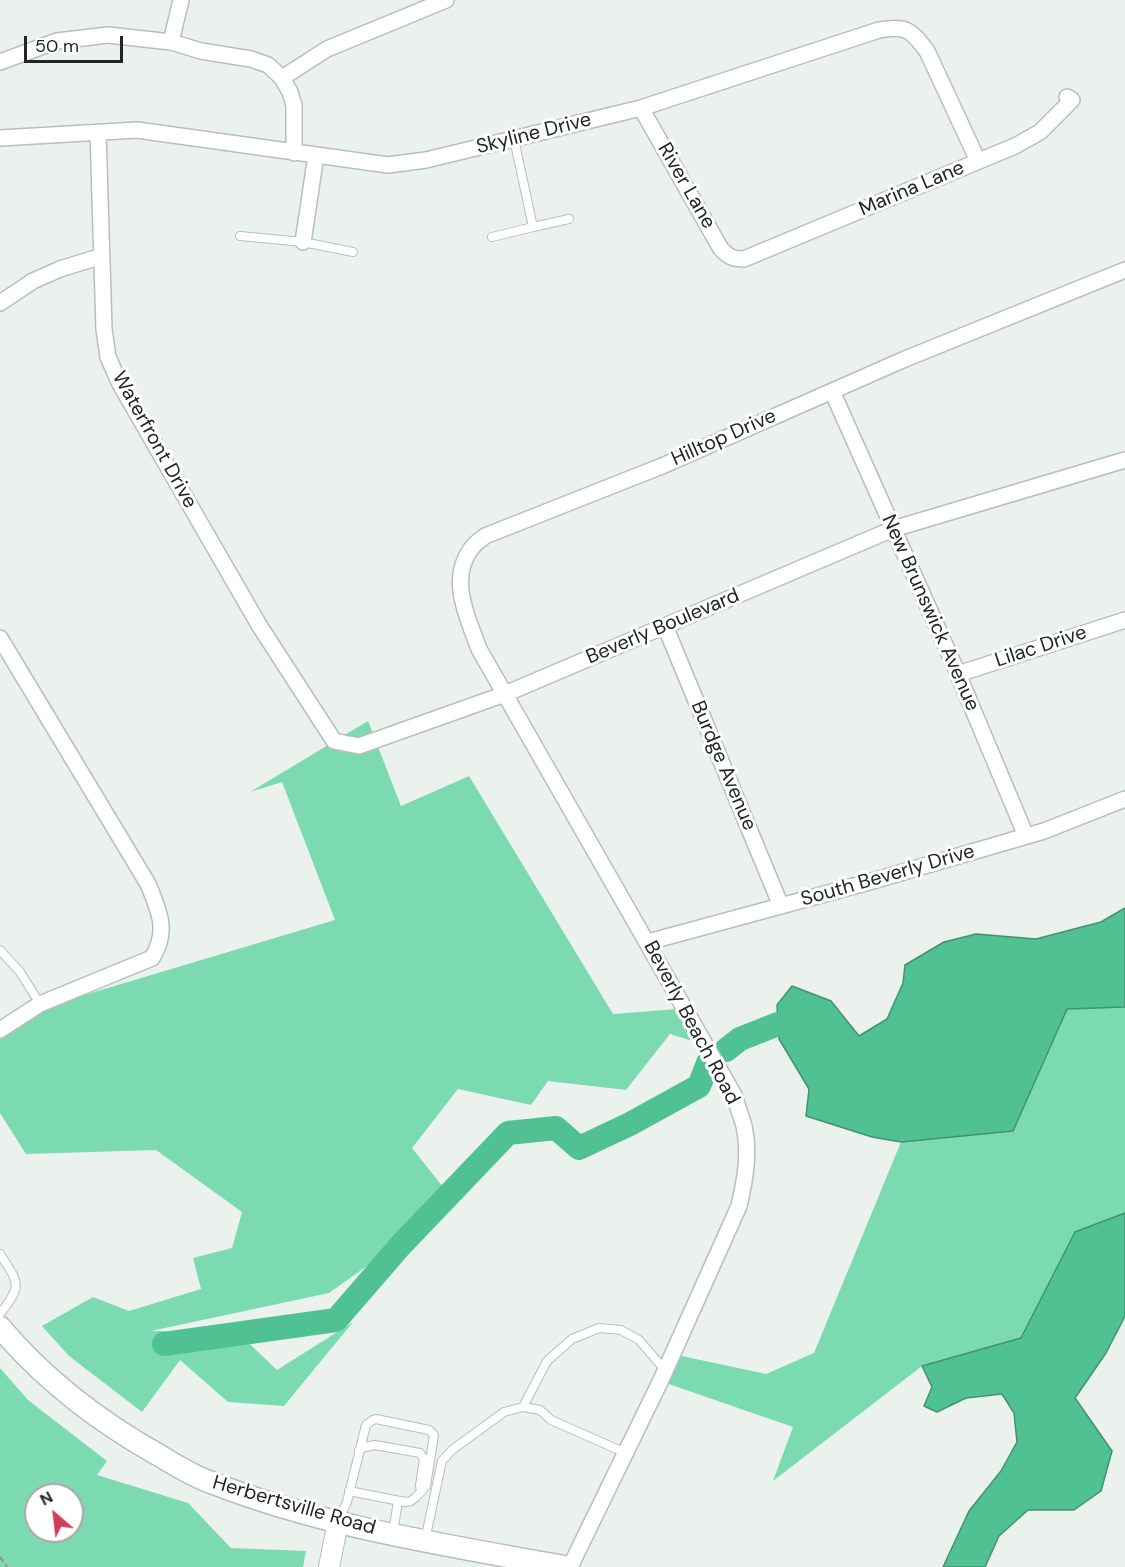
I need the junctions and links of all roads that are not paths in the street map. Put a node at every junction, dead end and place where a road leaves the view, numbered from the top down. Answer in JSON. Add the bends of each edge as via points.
{"nodes":[{"id":1,"x":181,"y":0,"type":"edge"},
{"id":2,"x":446,"y":0,"type":"edge"},
{"id":3,"x":171,"y":42,"type":"junction"},
{"id":4,"x":0,"y":62,"type":"edge"},
{"id":5,"x":282,"y":78,"type":"junction"},
{"id":6,"x":1067,"y":97,"type":"dead end"},
{"id":7,"x":641,"y":108,"type":"junction"},
{"id":8,"x":98,"y":132,"type":"junction"},
{"id":9,"x":0,"y":138,"type":"edge"},
{"id":10,"x":514,"y":139,"type":"junction"},
{"id":11,"x":294,"y":153,"type":"junction"},
{"id":12,"x":316,"y":155,"type":"junction"},
{"id":13,"x":978,"y":161,"type":"junction"},
{"id":14,"x":569,"y":219,"type":"dead end"},
{"id":15,"x":533,"y":227,"type":"junction"},
{"id":16,"x":240,"y":237,"type":"dead end"},
{"id":17,"x":492,"y":237,"type":"dead end"},
{"id":18,"x":303,"y":242,"type":"junction"},
{"id":19,"x":353,"y":252,"type":"dead end"},
{"id":20,"x":102,"y":256,"type":"junction"},
{"id":21,"x":735,"y":260,"type":"joint"},
{"id":22,"x":1125,"y":270,"type":"edge"},
{"id":23,"x":0,"y":303,"type":"edge"},
{"id":24,"x":832,"y":391,"type":"junction"},
{"id":25,"x":1125,"y":460,"type":"edge"},
{"id":26,"x":893,"y":529,"type":"junction"},
{"id":27,"x":1125,"y":620,"type":"edge"},
{"id":28,"x":259,"y":625,"type":"joint"},
{"id":29,"x":665,"y":626,"type":"junction"},
{"id":30,"x":0,"y":638,"type":"edge"},
{"id":31,"x":958,"y":674,"type":"junction"},
{"id":32,"x":505,"y":694,"type":"junction"},
{"id":33,"x":1125,"y":799,"type":"edge"},
{"id":34,"x":1026,"y":836,"type":"junction"},
{"id":35,"x":781,"y":906,"type":"junction"},
{"id":36,"x":648,"y":942,"type":"junction"},
{"id":37,"x":0,"y":950,"type":"edge"},
{"id":38,"x":40,"y":1004,"type":"junction"},
{"id":39,"x":0,"y":1030,"type":"edge"},
{"id":40,"x":0,"y":1254,"type":"edge"},
{"id":41,"x":0,"y":1314,"type":"edge"},
{"id":42,"x":0,"y":1327,"type":"edge"},
{"id":43,"x":665,"y":1370,"type":"junction"},
{"id":44,"x":523,"y":1407,"type":"junction"},
{"id":45,"x":359,"y":1450,"type":"junction"},
{"id":46,"x":626,"y":1453,"type":"junction"},
{"id":47,"x":349,"y":1491,"type":"junction"},
{"id":48,"x":421,"y":1492,"type":"junction"},
{"id":49,"x":398,"y":1501,"type":"junction"},
{"id":50,"x":338,"y":1522,"type":"junction"},
{"id":51,"x":393,"y":1534,"type":"junction"},
{"id":52,"x":424,"y":1541,"type":"junction"},
{"id":53,"x":329,"y":1567,"type":"edge"},
{"id":54,"x":568,"y":1567,"type":"edge"}],
"edges":[{"from":1,"to":3,"type":"street"},
{"from":2,"to":5,"type":"street","via":[[327,49]]},
{"from":3,"to":4,"type":"street","via":[[98,36],[57,41]]},
{"from":3,"to":5,"type":"street","via":[[251,59],[268,65]]},
{"from":5,"to":11,"type":"street","via":[[294,105]]},
{"from":6,"to":13,"type":"street","name":"Marina Lane","via":[[1072,99],[1040,132]]},
{"from":7,"to":10,"type":"street","name":"Skyline Drive"},
{"from":7,"to":13,"type":"street","name":"Skyline Drive","via":[[895,27],[916,36],[927,51]]},
{"from":7,"to":21,"type":"street","name":"River Lane","via":[[722,249]]},
{"from":8,"to":9,"type":"street","name":"Skyline Drive"},
{"from":8,"to":11,"type":"street","name":"Skyline Drive","via":[[137,130]]},
{"from":8,"to":20,"type":"street","name":"Waterfront Drive"},
{"from":10,"to":12,"type":"street","name":"Skyline Drive","via":[[388,165]]},
{"from":10,"to":15,"type":"lane"},
{"from":11,"to":12,"type":"street","name":"Skyline Drive"},
{"from":12,"to":18,"type":"street"},
{"from":13,"to":21,"type":"street","name":"Marina Lane","via":[[744,260]]},
{"from":14,"to":15,"type":"lane"},
{"from":15,"to":17,"type":"lane"},
{"from":16,"to":18,"type":"lane"},
{"from":18,"to":19,"type":"lane"},
{"from":20,"to":23,"type":"street","via":[[33,281]]},
{"from":20,"to":28,"type":"street","name":"Waterfront Drive","via":[[108,357]]},
{"from":22,"to":24,"type":"street","name":"Hilltop Drive"},
{"from":24,"to":26,"type":"street","name":"New Brunswick Avenue"},
{"from":24,"to":32,"type":"street","name":"Hilltop Drive","via":[[662,466],[485,537],[471,548],[463,563],[461,596],[479,649]]},
{"from":25,"to":26,"type":"street","name":"Beverly Boulevard"},
{"from":26,"to":29,"type":"street","name":"Beverly Boulevard"},
{"from":26,"to":31,"type":"street","name":"New Brunswick Avenue"},
{"from":27,"to":31,"type":"street","name":"Lilac Drive"},
{"from":28,"to":32,"type":"street","name":"Beverly Boulevard","via":[[334,741],[359,746]]},
{"from":29,"to":32,"type":"street","name":"Beverly Boulevard"},
{"from":29,"to":35,"type":"street","name":"Burdge Avenue"},
{"from":30,"to":38,"type":"street","via":[[148,884],[163,924],[152,958]]},
{"from":31,"to":34,"type":"street","name":"New Brunswick Avenue"},
{"from":32,"to":36,"type":"street","name":"Beverly Beach Road"},
{"from":33,"to":34,"type":"street","name":"South Beverly Drive"},
{"from":34,"to":35,"type":"street","name":"South Beverly Drive"},
{"from":35,"to":36,"type":"street","name":"South Beverly Drive"},
{"from":36,"to":43,"type":"street","name":"Beverly Beach Road","via":[[734,1095],[744,1128],[747,1157],[739,1206]]},
{"from":37,"to":38,"type":"lane"},
{"from":38,"to":39,"type":"street"},
{"from":40,"to":41,"type":"lane","via":[[17,1285]]},
{"from":42,"to":50,"type":"main road","name":"Herbertsville Road","via":[[44,1374],[126,1437],[207,1482]]},
{"from":43,"to":44,"type":"lane","via":[[639,1340],[621,1330],[599,1328],[572,1339],[547,1361]]},
{"from":43,"to":46,"type":"street","name":"Beverly Beach Road"},
{"from":44,"to":46,"type":"lane","via":[[540,1410],[551,1420]]},
{"from":44,"to":52,"type":"lane","via":[[504,1412],[442,1461]]},
{"from":45,"to":47,"type":"lane"},
{"from":45,"to":48,"type":"lane","via":[[375,1445],[420,1453],[424,1459]]},
{"from":45,"to":48,"type":"lane","via":[[366,1425],[376,1419],[429,1430],[435,1438],[426,1486]]},
{"from":46,"to":54,"type":"street","name":"Beverly Beach Road"},
{"from":47,"to":49,"type":"lane"},
{"from":47,"to":50,"type":"lane"},
{"from":48,"to":49,"type":"lane","via":[[411,1501]]},
{"from":49,"to":51,"type":"lane"},
{"from":50,"to":51,"type":"main road","name":"Herbertsville Road"},
{"from":50,"to":53,"type":"street"},
{"from":51,"to":52,"type":"main road","name":"Herbertsville Road"},
{"from":52,"to":54,"type":"main road","name":"Herbertsville Road"}]}
